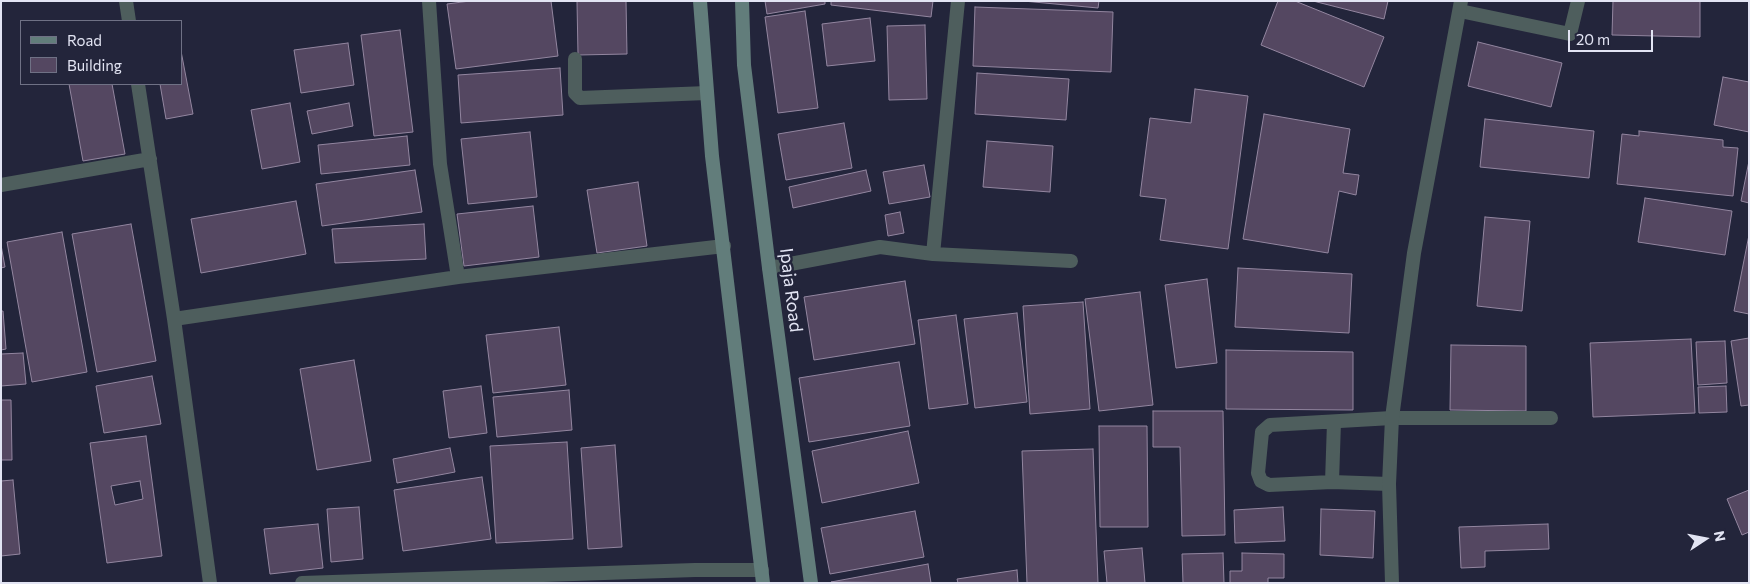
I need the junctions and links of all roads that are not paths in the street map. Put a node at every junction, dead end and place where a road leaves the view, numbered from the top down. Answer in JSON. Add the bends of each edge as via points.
{"nodes":[{"id":1,"x":126,"y":1,"type":"edge"},
{"id":2,"x":429,"y":1,"type":"edge"},
{"id":3,"x":700,"y":1,"type":"edge"},
{"id":4,"x":742,"y":1,"type":"edge"},
{"id":5,"x":958,"y":1,"type":"edge"},
{"id":6,"x":1578,"y":1,"type":"edge"},
{"id":7,"x":1460,"y":6,"type":"edge"},
{"id":8,"x":129,"y":20,"type":"edge"},
{"id":9,"x":575,"y":59,"type":"dead end"},
{"id":10,"x":138,"y":85,"type":"edge"},
{"id":11,"x":706,"y":94,"type":"junction"},
{"id":12,"x":150,"y":159,"type":"junction"},
{"id":13,"x":1,"y":185,"type":"edge"},
{"id":14,"x":724,"y":246,"type":"junction"},
{"id":15,"x":933,"y":254,"type":"junction"},
{"id":16,"x":1071,"y":262,"type":"dead end"},
{"id":17,"x":769,"y":268,"type":"junction"},
{"id":18,"x":458,"y":277,"type":"junction"},
{"id":19,"x":174,"y":319,"type":"junction"},
{"id":20,"x":1392,"y":418,"type":"junction"},
{"id":21,"x":1552,"y":418,"type":"dead end"},
{"id":22,"x":1334,"y":422,"type":"junction"},
{"id":23,"x":1332,"y":482,"type":"junction"},
{"id":24,"x":1389,"y":484,"type":"junction"},
{"id":25,"x":762,"y":577,"type":"edge"},
{"id":26,"x":210,"y":583,"type":"edge"},
{"id":27,"x":302,"y":583,"type":"edge"},
{"id":28,"x":811,"y":583,"type":"edge"},
{"id":29,"x":1392,"y":583,"type":"edge"}],
"edges":[{"from":1,"to":8,"type":"street"},
{"from":2,"to":18,"type":"street","via":[[440,164]]},
{"from":3,"to":11,"type":"main road"},
{"from":4,"to":17,"type":"main road","name":"Ipaja Road","via":[[744,65]]},
{"from":5,"to":15,"type":"street"},
{"from":6,"to":7,"type":"street","via":[[1570,34]]},
{"from":7,"to":20,"type":"street","via":[[1414,253]]},
{"from":9,"to":11,"type":"street","via":[[575,93],[580,98]]},
{"from":10,"to":12,"type":"street"},
{"from":11,"to":14,"type":"main road"},
{"from":12,"to":13,"type":"street"},
{"from":12,"to":19,"type":"street"},
{"from":14,"to":18,"type":"street"},
{"from":14,"to":25,"type":"main road"},
{"from":15,"to":16,"type":"street"},
{"from":15,"to":17,"type":"street","via":[[880,247]]},
{"from":17,"to":28,"type":"main road","name":"Ipaja Road"},
{"from":18,"to":19,"type":"street"},
{"from":19,"to":26,"type":"street"},
{"from":20,"to":21,"type":"street"},
{"from":20,"to":22,"type":"street"},
{"from":20,"to":24,"type":"street"},
{"from":22,"to":23,"type":"street"},
{"from":22,"to":23,"type":"street","via":[[1270,425],[1262,432],[1258,473],[1268,485]]},
{"from":23,"to":24,"type":"street"},
{"from":24,"to":29,"type":"street"},
{"from":25,"to":27,"type":"street","via":[[686,571]]}]}
